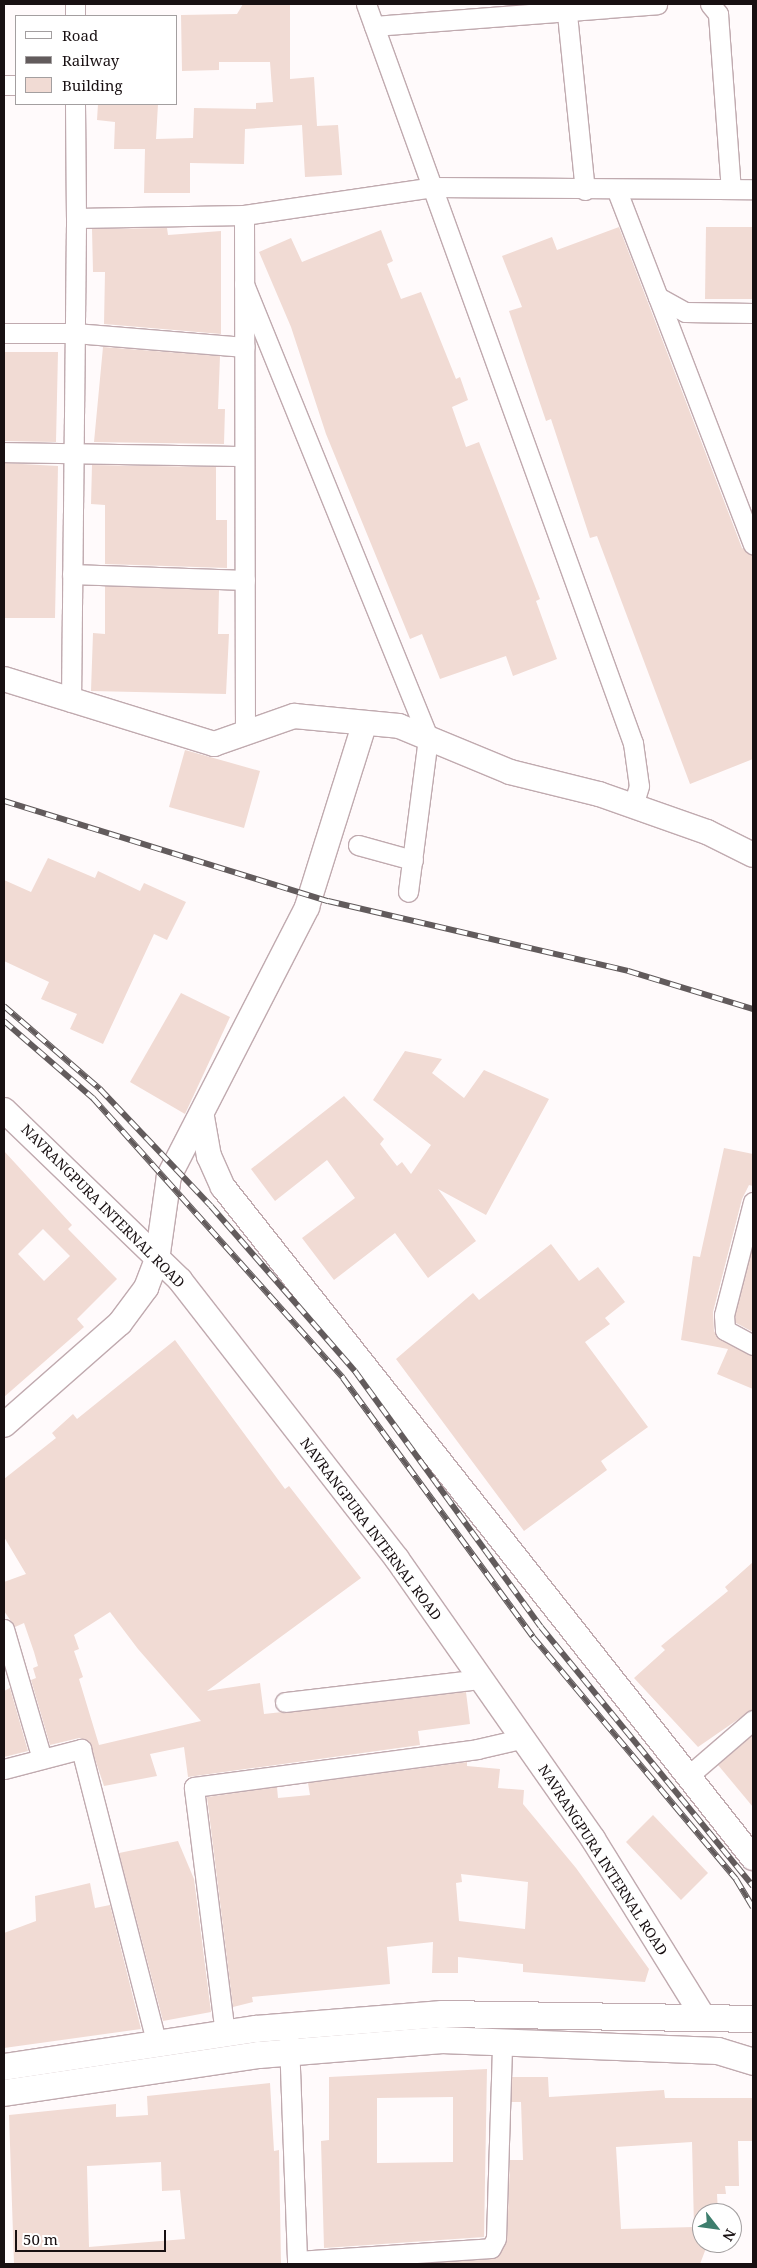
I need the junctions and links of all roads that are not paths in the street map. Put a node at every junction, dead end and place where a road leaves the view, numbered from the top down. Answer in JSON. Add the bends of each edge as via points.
{"nodes":[{"id":1,"x":366,"y":4,"type":"edge"},
{"id":2,"x":657,"y":4,"type":"edge"},
{"id":3,"x":710,"y":4,"type":"edge"},
{"id":4,"x":566,"y":14,"type":"junction"},
{"id":5,"x":374,"y":26,"type":"junction"},
{"id":6,"x":75,"y":105,"type":"edge"},
{"id":7,"x":433,"y":188,"type":"junction"},
{"id":8,"x":730,"y":189,"type":"junction"},
{"id":9,"x":753,"y":189,"type":"edge"},
{"id":10,"x":585,"y":190,"type":"junction"},
{"id":11,"x":617,"y":191,"type":"junction"},
{"id":12,"x":244,"y":215,"type":"junction"},
{"id":13,"x":76,"y":218,"type":"junction"},
{"id":14,"x":244,"y":284,"type":"junction"},
{"id":15,"x":658,"y":297,"type":"junction"},
{"id":16,"x":753,"y":313,"type":"edge"},
{"id":17,"x":4,"y":333,"type":"edge"},
{"id":18,"x":75,"y":333,"type":"junction"},
{"id":19,"x":244,"y":347,"type":"junction"},
{"id":20,"x":4,"y":452,"type":"edge"},
{"id":21,"x":74,"y":452,"type":"junction"},
{"id":22,"x":244,"y":456,"type":"junction"},
{"id":23,"x":753,"y":544,"type":"edge"},
{"id":24,"x":72,"y":574,"type":"junction"},
{"id":25,"x":245,"y":580,"type":"junction"},
{"id":26,"x":4,"y":679,"type":"edge"},
{"id":27,"x":71,"y":702,"type":"junction"},
{"id":28,"x":364,"y":725,"type":"junction"},
{"id":29,"x":245,"y":733,"type":"junction"},
{"id":30,"x":428,"y":738,"type":"junction"},
{"id":31,"x":633,"y":806,"type":"junction"},
{"id":32,"x":358,"y":844,"type":"dead end"},
{"id":33,"x":753,"y":855,"type":"edge"},
{"id":34,"x":413,"y":860,"type":"junction"},
{"id":35,"x":408,"y":892,"type":"dead end"},
{"id":36,"x":4,"y":1110,"type":"edge"},
{"id":37,"x":202,"y":1118,"type":"junction"},
{"id":38,"x":753,"y":1202,"type":"edge"},
{"id":39,"x":157,"y":1260,"type":"junction"},
{"id":40,"x":753,"y":1345,"type":"edge"},
{"id":41,"x":4,"y":1425,"type":"edge"},
{"id":42,"x":4,"y":1629,"type":"edge"},
{"id":43,"x":482,"y":1680,"type":"junction"},
{"id":44,"x":285,"y":1702,"type":"dead end"},
{"id":45,"x":753,"y":1720,"type":"edge"},
{"id":46,"x":525,"y":1738,"type":"junction"},
{"id":47,"x":42,"y":1759,"type":"junction"},
{"id":48,"x":4,"y":1769,"type":"edge"},
{"id":49,"x":688,"y":1776,"type":"junction"},
{"id":50,"x":753,"y":1858,"type":"edge"},
{"id":51,"x":702,"y":2015,"type":"junction"},
{"id":52,"x":753,"y":2019,"type":"edge"},
{"id":53,"x":288,"y":2026,"type":"junction"},
{"id":54,"x":225,"y":2034,"type":"junction"},
{"id":55,"x":502,"y":2042,"type":"junction"},
{"id":56,"x":157,"y":2044,"type":"junction"},
{"id":57,"x":289,"y":2055,"type":"junction"},
{"id":58,"x":753,"y":2062,"type":"edge"},
{"id":59,"x":4,"y":2067,"type":"edge"},
{"id":60,"x":4,"y":2093,"type":"edge"},
{"id":61,"x":297,"y":2263,"type":"edge"}],
"edges":[{"from":1,"to":5,"type":"street"},
{"from":2,"to":4,"type":"street"},
{"from":3,"to":8,"type":"street","via":[[718,14]]},
{"from":4,"to":5,"type":"street"},
{"from":4,"to":10,"type":"street"},
{"from":5,"to":7,"type":"street"},
{"from":6,"to":13,"type":"street"},
{"from":7,"to":10,"type":"street"},
{"from":7,"to":12,"type":"street"},
{"from":7,"to":31,"type":"street","via":[[633,744],[639,786]]},
{"from":8,"to":9,"type":"street"},
{"from":8,"to":11,"type":"street"},
{"from":10,"to":11,"type":"street"},
{"from":11,"to":15,"type":"street"},
{"from":12,"to":13,"type":"street"},
{"from":12,"to":14,"type":"street"},
{"from":13,"to":18,"type":"street"},
{"from":14,"to":19,"type":"street"},
{"from":14,"to":30,"type":"street"},
{"from":15,"to":16,"type":"street","via":[[685,312]]},
{"from":15,"to":23,"type":"street"},
{"from":17,"to":18,"type":"street"},
{"from":18,"to":19,"type":"street"},
{"from":18,"to":21,"type":"street"},
{"from":19,"to":22,"type":"street"},
{"from":20,"to":21,"type":"street"},
{"from":21,"to":22,"type":"street"},
{"from":21,"to":24,"type":"street"},
{"from":22,"to":25,"type":"street"},
{"from":24,"to":25,"type":"street"},
{"from":24,"to":27,"type":"street"},
{"from":25,"to":29,"type":"street"},
{"from":26,"to":27,"type":"street"},
{"from":27,"to":29,"type":"street","via":[[214,744]]},
{"from":28,"to":29,"type":"street","via":[[294,716]]},
{"from":28,"to":30,"type":"street","via":[[399,726]]},
{"from":28,"to":37,"type":"street","via":[[307,907]]},
{"from":30,"to":31,"type":"street","via":[[510,772]]},
{"from":30,"to":34,"type":"street"},
{"from":31,"to":33,"type":"street","via":[[707,832]]},
{"from":32,"to":34,"type":"street"},
{"from":34,"to":35,"type":"street"},
{"from":36,"to":39,"type":"street","name":"NAVRANGPURA INTERNAL ROAD","via":[[38,1139]]},
{"from":37,"to":39,"type":"street","via":[[169,1176]]},
{"from":37,"to":49,"type":"street","via":[[209,1156],[223,1188]]},
{"from":38,"to":40,"type":"street","via":[[724,1315],[725,1330]]},
{"from":39,"to":41,"type":"street","via":[[146,1288],[120,1323]]},
{"from":39,"to":43,"type":"street","name":"NAVRANGPURA INTERNAL ROAD","via":[[180,1280],[398,1559]]},
{"from":42,"to":47,"type":"street"},
{"from":43,"to":44,"type":"street"},
{"from":43,"to":46,"type":"street","name":"NAVRANGPURA INTERNAL ROAD"},
{"from":45,"to":49,"type":"street"},
{"from":46,"to":51,"type":"street","name":"NAVRANGPURA INTERNAL ROAD"},
{"from":46,"to":54,"type":"street","via":[[477,1749],[194,1787]]},
{"from":47,"to":48,"type":"street"},
{"from":47,"to":56,"type":"street","via":[[81,1749]]},
{"from":49,"to":50,"type":"street"},
{"from":51,"to":52,"type":"main road"},
{"from":51,"to":53,"type":"main road","via":[[442,2014]]},
{"from":53,"to":54,"type":"main road"},
{"from":53,"to":57,"type":"street"},
{"from":54,"to":56,"type":"main road"},
{"from":55,"to":57,"type":"main road","via":[[442,2040]]},
{"from":55,"to":58,"type":"main road","via":[[718,2051]]},
{"from":55,"to":61,"type":"street","via":[[496,2238],[491,2248]]},
{"from":56,"to":59,"type":"main road"},
{"from":57,"to":60,"type":"main road","via":[[259,2055]]},
{"from":57,"to":61,"type":"street"}]}
